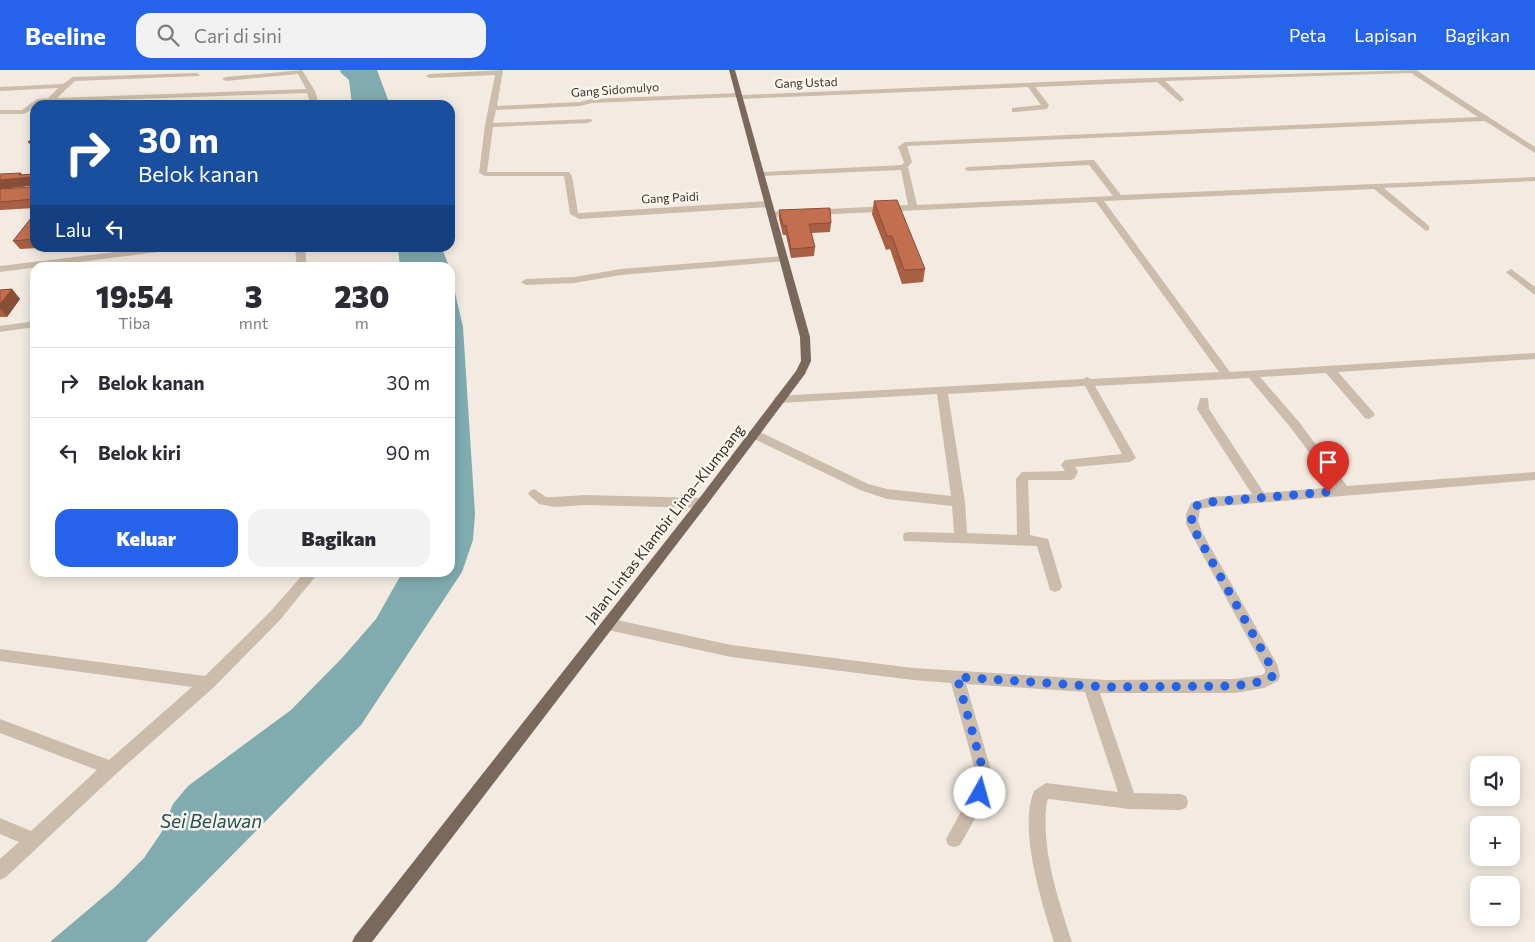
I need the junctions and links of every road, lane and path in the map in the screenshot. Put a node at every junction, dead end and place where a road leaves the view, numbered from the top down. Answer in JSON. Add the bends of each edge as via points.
{"nodes":[{"id":1,"x":732,"y":70,"type":"edge"},
{"id":2,"x":1217,"y":70,"type":"edge"},
{"id":3,"x":1412,"y":70,"type":"edge"},
{"id":4,"x":299,"y":71,"type":"edge"},
{"id":5,"x":500,"y":71,"type":"edge"},
{"id":6,"x":198,"y":75,"type":"dead end"},
{"id":7,"x":429,"y":76,"type":"dead end"},
{"id":8,"x":1226,"y":77,"type":"junction"},
{"id":9,"x":226,"y":79,"type":"dead end"},
{"id":10,"x":1159,"y":80,"type":"junction"},
{"id":11,"x":1030,"y":85,"type":"junction"},
{"id":12,"x":65,"y":86,"type":"junction"},
{"id":13,"x":0,"y":89,"type":"edge"},
{"id":14,"x":311,"y":91,"type":"junction"},
{"id":15,"x":739,"y":96,"type":"junction"},
{"id":16,"x":50,"y":100,"type":"joint"},
{"id":17,"x":314,"y":100,"type":"edge"},
{"id":18,"x":1180,"y":100,"type":"dead end"},
{"id":19,"x":30,"y":108,"type":"edge"},
{"id":20,"x":492,"y":108,"type":"junction"},
{"id":21,"x":1015,"y":110,"type":"dead end"},
{"id":22,"x":0,"y":112,"type":"edge"},
{"id":23,"x":1487,"y":119,"type":"junction"},
{"id":24,"x":588,"y":121,"type":"dead end"},
{"id":25,"x":489,"y":126,"type":"junction"},
{"id":26,"x":1535,"y":151,"type":"edge"},
{"id":27,"x":904,"y":167,"type":"junction"},
{"id":28,"x":968,"y":169,"type":"dead end"},
{"id":29,"x":761,"y":174,"type":"junction"},
{"id":30,"x":1533,"y":181,"type":"edge"},
{"id":31,"x":1377,"y":187,"type":"junction"},
{"id":32,"x":1120,"y":198,"type":"junction"},
{"id":33,"x":1098,"y":199,"type":"junction"},
{"id":34,"x":913,"y":207,"type":"junction"},
{"id":35,"x":770,"y":209,"type":"junction"},
{"id":36,"x":1426,"y":228,"type":"dead end"},
{"id":37,"x":134,"y":252,"type":"edge"},
{"id":38,"x":784,"y":259,"type":"junction"},
{"id":39,"x":55,"y":262,"type":"edge"},
{"id":40,"x":30,"y":265,"type":"edge"},
{"id":41,"x":0,"y":269,"type":"edge"},
{"id":42,"x":1511,"y":272,"type":"dead end"},
{"id":43,"x":526,"y":282,"type":"dead end"},
{"id":44,"x":1535,"y":292,"type":"edge"},
{"id":45,"x":30,"y":325,"type":"edge"},
{"id":46,"x":0,"y":329,"type":"edge"},
{"id":47,"x":1535,"y":356,"type":"edge"},
{"id":48,"x":1330,"y":370,"type":"junction"},
{"id":49,"x":1252,"y":374,"type":"junction"},
{"id":50,"x":1227,"y":375,"type":"junction"},
{"id":51,"x":1087,"y":381,"type":"junction"},
{"id":52,"x":942,"y":390,"type":"junction"},
{"id":53,"x":780,"y":399,"type":"junction"},
{"id":54,"x":1204,"y":400,"type":"dead end"},
{"id":55,"x":1370,"y":415,"type":"dead end"},
{"id":56,"x":754,"y":434,"type":"junction"},
{"id":57,"x":1535,"y":476,"type":"edge"},
{"id":58,"x":1344,"y":490,"type":"junction"},
{"id":59,"x":534,"y":494,"type":"dead end"},
{"id":60,"x":1261,"y":498,"type":"junction"},
{"id":61,"x":959,"y":502,"type":"junction"},
{"id":62,"x":702,"y":503,"type":"junction"},
{"id":63,"x":909,"y":537,"type":"dead end"},
{"id":64,"x":961,"y":538,"type":"junction"},
{"id":65,"x":1024,"y":540,"type":"junction"},
{"id":66,"x":309,"y":577,"type":"edge"},
{"id":67,"x":1055,"y":586,"type":"dead end"},
{"id":68,"x":608,"y":624,"type":"junction"},
{"id":69,"x":0,"y":655,"type":"edge"},
{"id":70,"x":957,"y":677,"type":"junction"},
{"id":71,"x":208,"y":683,"type":"junction"},
{"id":72,"x":1090,"y":685,"type":"junction"},
{"id":73,"x":0,"y":726,"type":"edge"},
{"id":74,"x":111,"y":768,"type":"junction"},
{"id":75,"x":1129,"y":801,"type":"junction"},
{"id":76,"x":1180,"y":802,"type":"dead end"},
{"id":77,"x":0,"y":826,"type":"edge"},
{"id":78,"x":954,"y":839,"type":"dead end"},
{"id":79,"x":34,"y":840,"type":"junction"},
{"id":80,"x":0,"y":871,"type":"edge"},
{"id":81,"x":361,"y":942,"type":"edge"},
{"id":82,"x":1063,"y":942,"type":"edge"}],
"edges":[{"from":1,"to":15,"type":"main road","name":"Jalan Lintas Klambir Lima–Klumpang"},
{"from":2,"to":8,"type":"street"},
{"from":3,"to":8,"type":"street","name":"Gang Ustad"},
{"from":3,"to":23,"type":"street"},
{"from":4,"to":9,"type":"street"},
{"from":4,"to":14,"type":"street"},
{"from":5,"to":7,"type":"street"},
{"from":5,"to":20,"type":"street"},
{"from":6,"to":12,"type":"street","via":[[73,79]]},
{"from":8,"to":10,"type":"street","name":"Gang Ustad"},
{"from":10,"to":11,"type":"street","name":"Gang Ustad","via":[[1115,78]]},
{"from":10,"to":18,"type":"street"},
{"from":11,"to":15,"type":"street","name":"Gang Ustad"},
{"from":11,"to":21,"type":"street","via":[[1044,107]]},
{"from":12,"to":13,"type":"street"},
{"from":12,"to":16,"type":"street"},
{"from":14,"to":16,"type":"street"},
{"from":14,"to":17,"type":"street"},
{"from":15,"to":20,"type":"street","name":"Gang Sidomulyo","via":[[605,100]]},
{"from":15,"to":29,"type":"main road","name":"Jalan Lintas Klambir Lima–Klumpang"},
{"from":19,"to":22,"type":"street","via":[[24,112]]},
{"from":20,"to":25,"type":"street"},
{"from":23,"to":26,"type":"street"},
{"from":23,"to":27,"type":"street","via":[[905,144],[902,147],[908,162]]},
{"from":24,"to":25,"type":"street"},
{"from":25,"to":35,"type":"street","name":"Gang Paidi","via":[[483,173],[566,174],[574,214]]},
{"from":27,"to":29,"type":"street"},
{"from":27,"to":34,"type":"street"},
{"from":28,"to":32,"type":"street","via":[[1089,162]]},
{"from":29,"to":35,"type":"main road","name":"Jalan Lintas Klambir Lima–Klumpang"},
{"from":30,"to":31,"type":"street","name":"Gang Paidi"},
{"from":31,"to":32,"type":"street","name":"Gang Paidi"},
{"from":31,"to":36,"type":"street"},
{"from":32,"to":33,"type":"street","name":"Gang Paidi"},
{"from":33,"to":34,"type":"street","name":"Gang Paidi"},
{"from":33,"to":50,"type":"street"},
{"from":34,"to":35,"type":"street","name":"Gang Paidi"},
{"from":35,"to":38,"type":"main road","name":"Jalan Lintas Klambir Lima–Klumpang"},
{"from":37,"to":39,"type":"street"},
{"from":38,"to":43,"type":"street","via":[[621,272],[568,281]]},
{"from":38,"to":53,"type":"main road","name":"Jalan Lintas Klambir Lima–Klumpang","via":[[807,350],[801,372]]},
{"from":40,"to":41,"type":"street"},
{"from":42,"to":44,"type":"street"},
{"from":45,"to":46,"type":"street"},
{"from":47,"to":48,"type":"street"},
{"from":48,"to":49,"type":"street"},
{"from":48,"to":55,"type":"street"},
{"from":49,"to":50,"type":"street"},
{"from":49,"to":58,"type":"street"},
{"from":50,"to":51,"type":"street"},
{"from":51,"to":52,"type":"street"},
{"from":51,"to":65,"type":"street","via":[[1130,458],[1067,463],[1072,472],[1070,476],[1024,476]]},
{"from":52,"to":53,"type":"street"},
{"from":52,"to":61,"type":"street"},
{"from":53,"to":56,"type":"main road","name":"Jalan Lintas Klambir Lima–Klumpang"},
{"from":54,"to":60,"type":"street","via":[[1203,409]]},
{"from":56,"to":61,"type":"street","via":[[864,487],[887,494]]},
{"from":56,"to":62,"type":"main road","name":"Jalan Lintas Klambir Lima–Klumpang"},
{"from":57,"to":58,"type":"street"},
{"from":58,"to":60,"type":"street"},
{"from":59,"to":62,"type":"street","via":[[543,501],[554,502]]},
{"from":60,"to":72,"type":"street","via":[[1210,502],[1195,506],[1191,513],[1197,535],[1268,661],[1273,676],[1264,681],[1235,686]]},
{"from":61,"to":64,"type":"street"},
{"from":62,"to":68,"type":"main road","name":"Jalan Lintas Klambir Lima–Klumpang"},
{"from":63,"to":64,"type":"street"},
{"from":64,"to":65,"type":"street"},
{"from":65,"to":67,"type":"street","via":[[1043,543]]},
{"from":66,"to":71,"type":"street"},
{"from":68,"to":70,"type":"street","via":[[731,651]]},
{"from":68,"to":81,"type":"main road","name":"Jalan Lintas Klambir Lima–Klumpang"},
{"from":69,"to":71,"type":"street"},
{"from":70,"to":72,"type":"street"},
{"from":70,"to":78,"type":"street","via":[[985,777],[980,793]]},
{"from":71,"to":74,"type":"street"},
{"from":72,"to":75,"type":"street"},
{"from":73,"to":74,"type":"street"},
{"from":74,"to":79,"type":"street"},
{"from":75,"to":76,"type":"street"},
{"from":75,"to":82,"type":"street","via":[[1046,791],[1040,797],[1036,819],[1046,888]]},
{"from":77,"to":79,"type":"street"},
{"from":79,"to":80,"type":"street"}]}
